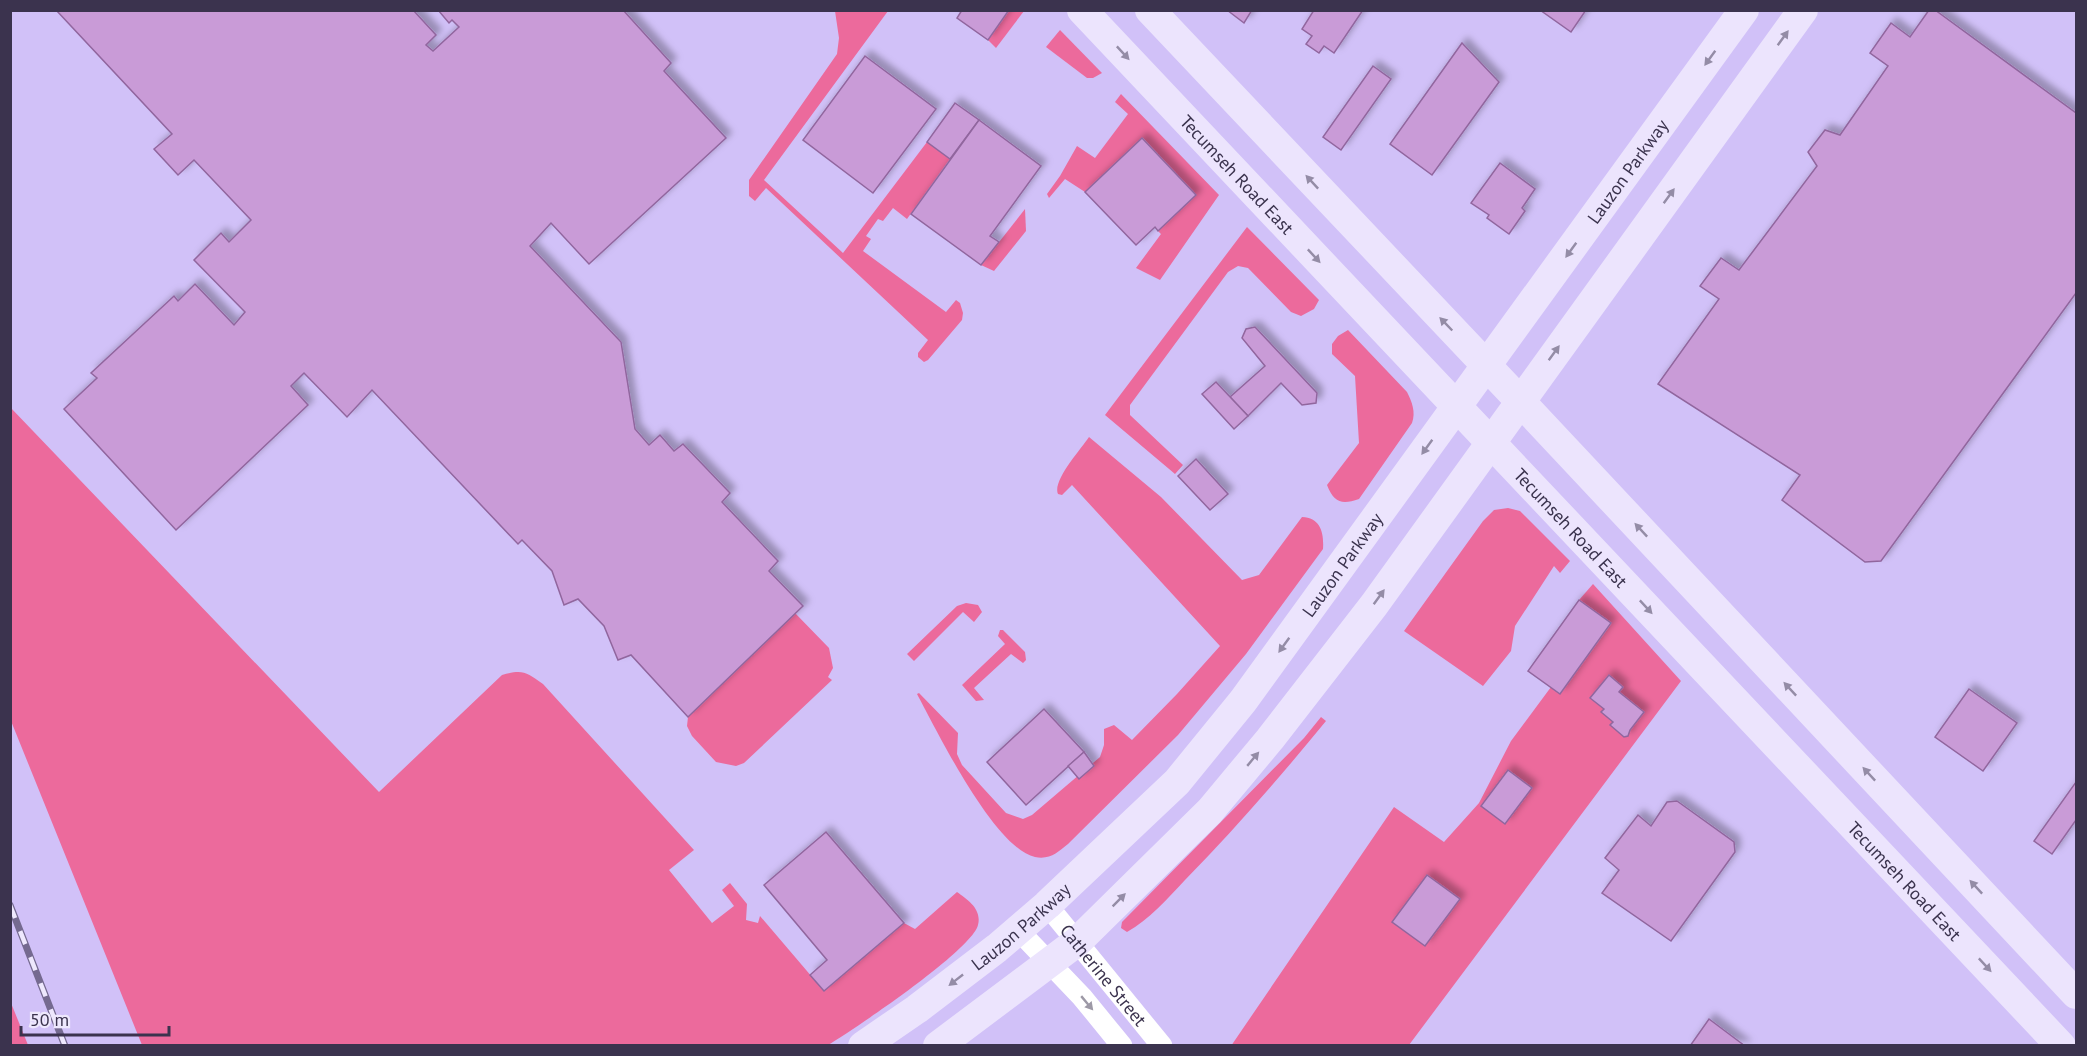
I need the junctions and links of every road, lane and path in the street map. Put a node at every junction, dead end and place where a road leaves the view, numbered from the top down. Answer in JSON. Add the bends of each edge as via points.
{"nodes":[{"id":1,"x":1082,"y":10,"type":"edge"},
{"id":2,"x":1150,"y":10,"type":"edge"},
{"id":3,"x":1744,"y":10,"type":"edge"},
{"id":4,"x":1803,"y":10,"type":"edge"},
{"id":5,"x":1487,"y":366,"type":"junction"},
{"id":6,"x":1520,"y":401,"type":"junction"},
{"id":7,"x":1456,"y":406,"type":"junction"},
{"id":8,"x":1490,"y":442,"type":"junction"},
{"id":9,"x":1047,"y":905,"type":"junction"},
{"id":10,"x":1018,"y":930,"type":"junction"},
{"id":11,"x":1078,"y":941,"type":"junction"},
{"id":12,"x":1049,"y":963,"type":"junction"},
{"id":13,"x":2076,"y":994,"type":"edge"},
{"id":14,"x":863,"y":1046,"type":"edge"},
{"id":15,"x":938,"y":1046,"type":"edge"},
{"id":16,"x":1122,"y":1046,"type":"edge"},
{"id":17,"x":1162,"y":1046,"type":"edge"},
{"id":18,"x":2061,"y":1046,"type":"edge"}],
"edges":[{"from":1,"to":7,"type":"main road","name":"Tecumseh Road East","one_way":true},
{"from":5,"to":2,"type":"main road","one_way":true},
{"from":3,"to":5,"type":"main road","name":"Lauzon Parkway","one_way":true},
{"from":6,"to":4,"type":"main road","one_way":true},
{"from":5,"to":6,"type":"main road"},
{"from":5,"to":7,"type":"main road","name":"Lauzon Parkway"},
{"from":6,"to":8,"type":"main road"},
{"from":13,"to":6,"type":"main road","one_way":true},
{"from":7,"to":8,"type":"main road","name":"Tecumseh Road East"},
{"from":7,"to":9,"type":"main road","name":"Lauzon Parkway","one_way":true,"via":[[1243,701],[1177,782]]},
{"from":11,"to":8,"type":"main road","one_way":true,"via":[[1210,811],[1374,605]]},
{"from":8,"to":18,"type":"main road","name":"Tecumseh Road East","one_way":true},
{"from":9,"to":10,"type":"main road","name":"Lauzon Parkway"},
{"from":9,"to":11,"type":"street","name":"Catherine Street"},
{"from":10,"to":12,"type":"street","name":"Catherine Street"},
{"from":10,"to":14,"type":"main road","name":"Lauzon Parkway","one_way":true},
{"from":11,"to":12,"type":"main road"},
{"from":11,"to":17,"type":"street","name":"Catherine Street"},
{"from":12,"to":15,"type":"main road"},
{"from":12,"to":16,"type":"street","name":"Catherine Street","one_way":true}]}
